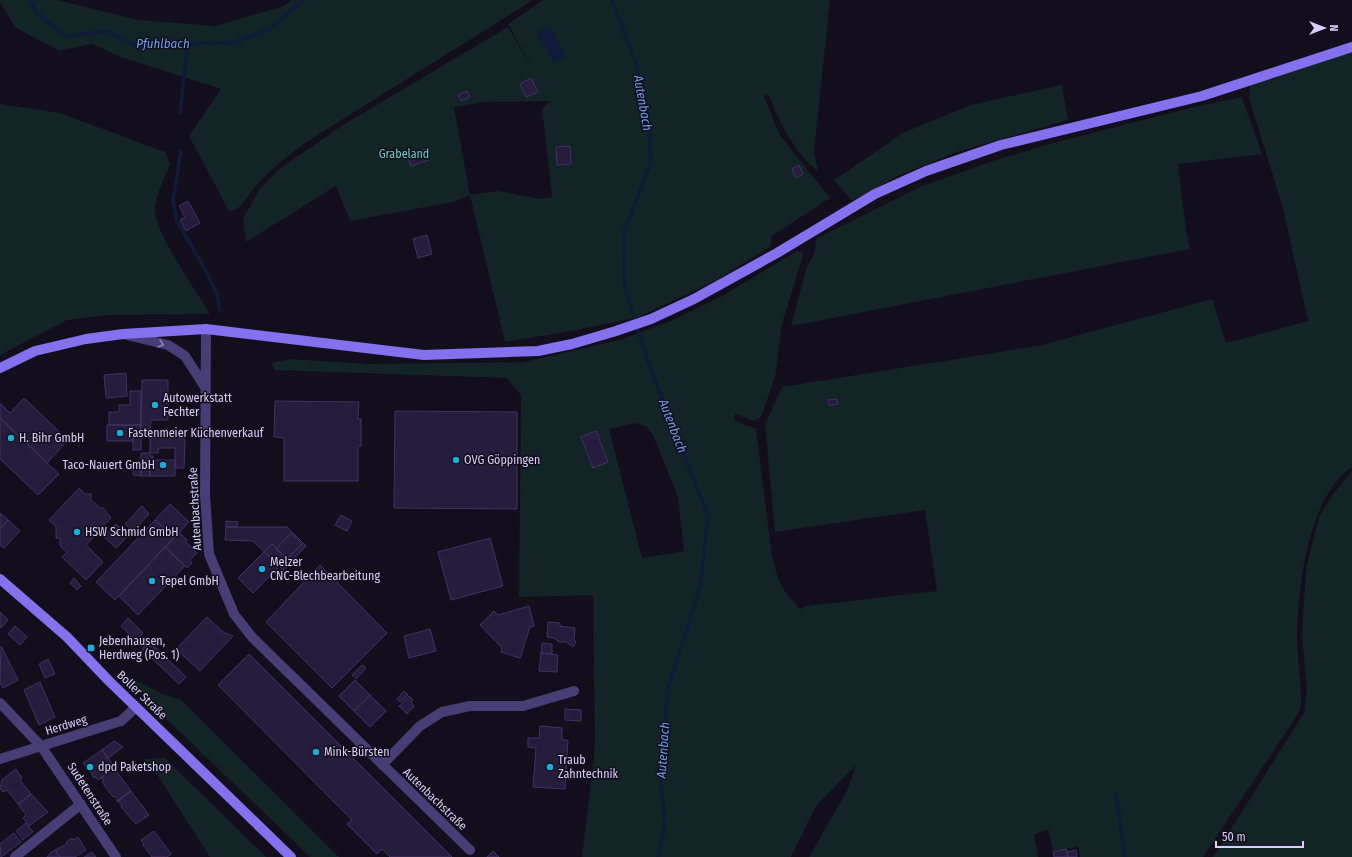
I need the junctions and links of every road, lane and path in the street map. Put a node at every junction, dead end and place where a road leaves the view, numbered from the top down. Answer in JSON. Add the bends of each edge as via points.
{"nodes":[{"id":1,"x":1352,"y":47,"type":"edge"},
{"id":2,"x":206,"y":329,"type":"junction"},
{"id":3,"x":123,"y":334,"type":"junction"},
{"id":4,"x":0,"y":368,"type":"edge"},
{"id":5,"x":206,"y":388,"type":"junction"},
{"id":6,"x":0,"y":579,"type":"edge"},
{"id":7,"x":574,"y":692,"type":"dead end"},
{"id":8,"x":0,"y":703,"type":"edge"},
{"id":9,"x":136,"y":707,"type":"junction"},
{"id":10,"x":42,"y":746,"type":"junction"},
{"id":11,"x":0,"y":759,"type":"edge"},
{"id":12,"x":382,"y":765,"type":"junction"},
{"id":13,"x":81,"y":804,"type":"junction"},
{"id":14,"x":470,"y":850,"type":"dead end"},
{"id":15,"x":16,"y":857,"type":"edge"},
{"id":16,"x":116,"y":857,"type":"edge"},
{"id":17,"x":291,"y":857,"type":"edge"}],
"edges":[{"from":1,"to":2,"type":"street","via":[[1202,96],[1001,145],[926,171],[876,194],[694,299],[616,332],[538,351],[424,355]]},
{"from":2,"to":3,"type":"street"},
{"from":2,"to":5,"type":"street","name":"Autenbachstraße"},
{"from":3,"to":4,"type":"street","via":[[86,339],[35,351]]},
{"from":3,"to":5,"type":"street","one_way":true,"via":[[168,345],[185,356]]},
{"from":5,"to":12,"type":"street","name":"Autenbachstraße","via":[[205,495],[209,554],[234,614],[252,637]]},
{"from":6,"to":9,"type":"street","name":"Boller Straße","via":[[67,637]]},
{"from":7,"to":12,"type":"street","via":[[523,706],[470,706],[442,712],[420,726]]},
{"from":8,"to":10,"type":"street","name":"Sudetenstraße"},
{"from":9,"to":10,"type":"street","name":"Herdweg","via":[[121,721]]},
{"from":9,"to":17,"type":"street","name":"Boller Straße"},
{"from":10,"to":11,"type":"street","name":"Herdweg"},
{"from":10,"to":13,"type":"street","name":"Sudetenstraße"},
{"from":12,"to":14,"type":"street","name":"Autenbachstraße"},
{"from":13,"to":15,"type":"street"},
{"from":13,"to":16,"type":"street","name":"Sudetenstraße"}]}
